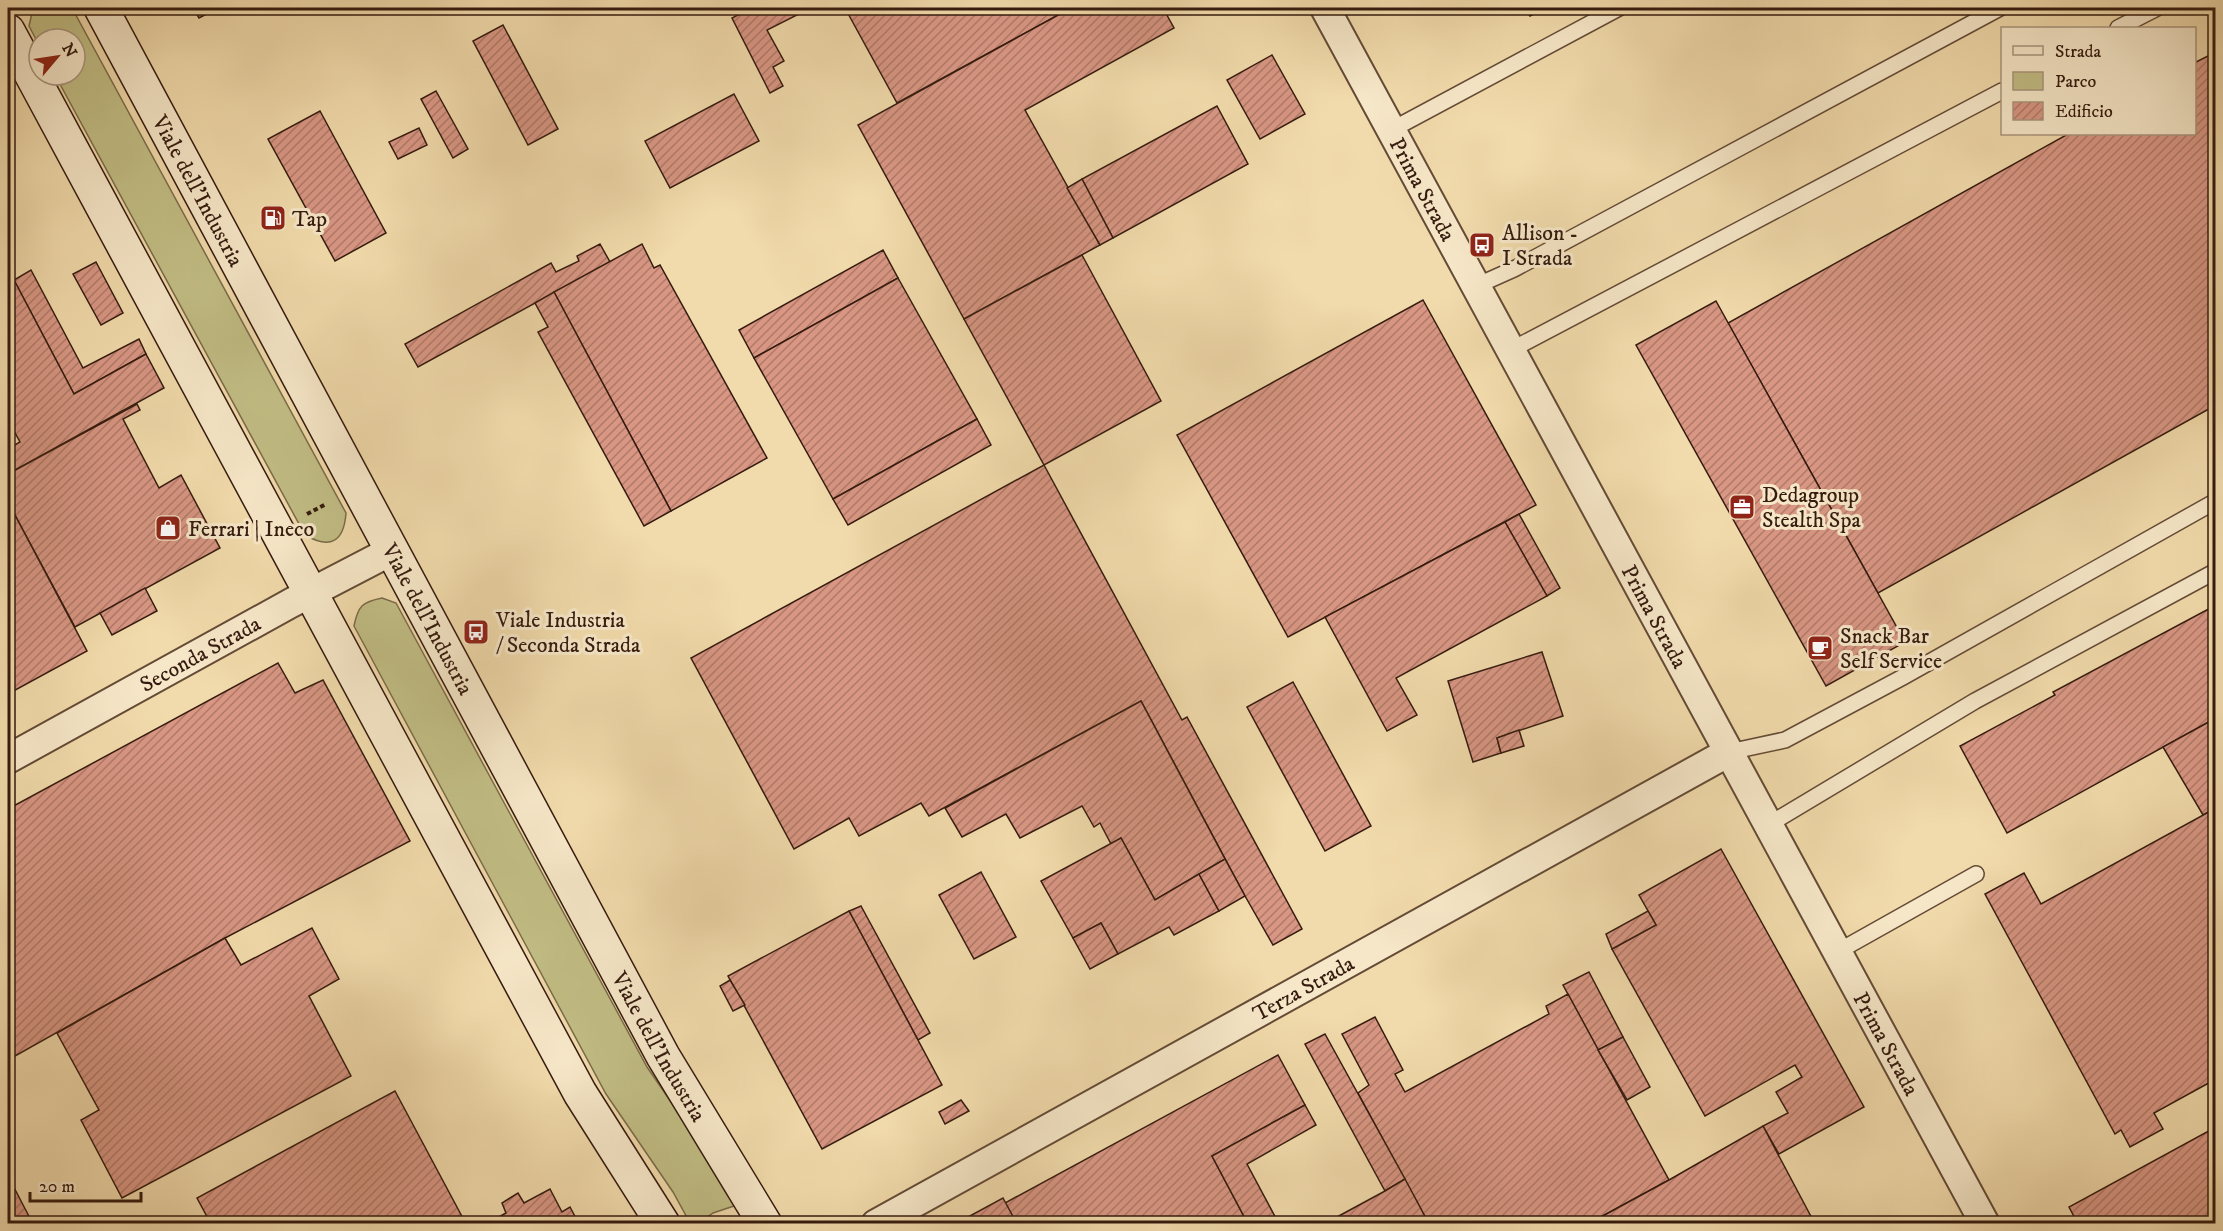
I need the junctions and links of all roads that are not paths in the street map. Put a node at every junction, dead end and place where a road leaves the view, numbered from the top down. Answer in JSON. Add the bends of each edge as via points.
{"nodes":[{"id":1,"x":101,"y":8,"type":"edge"},
{"id":2,"x":1325,"y":8,"type":"edge"},
{"id":3,"x":1619,"y":8,"type":"edge"},
{"id":4,"x":2000,"y":8,"type":"edge"},
{"id":5,"x":2157,"y":8,"type":"edge"},
{"id":6,"x":2120,"y":27,"type":"edge"},
{"id":7,"x":8,"y":31,"type":"edge"},
{"id":8,"x":2001,"y":93,"type":"edge"},
{"id":9,"x":1392,"y":129,"type":"junction"},
{"id":10,"x":1476,"y":286,"type":"junction"},
{"id":11,"x":1511,"y":350,"type":"junction"},
{"id":12,"x":2216,"y":501,"type":"edge"},
{"id":13,"x":393,"y":550,"type":"junction"},
{"id":14,"x":2216,"y":571,"type":"edge"},
{"id":15,"x":310,"y":593,"type":"junction"},
{"id":16,"x":1729,"y":752,"type":"junction"},
{"id":17,"x":8,"y":759,"type":"edge"},
{"id":18,"x":1768,"y":825,"type":"junction"},
{"id":19,"x":1976,"y":874,"type":"dead end"},
{"id":20,"x":1837,"y":952,"type":"junction"},
{"id":21,"x":663,"y":1224,"type":"edge"},
{"id":22,"x":765,"y":1224,"type":"edge"},
{"id":23,"x":876,"y":1224,"type":"edge"},
{"id":24,"x":1985,"y":1224,"type":"edge"}],
"edges":[{"from":1,"to":13,"type":"street","name":"Viale dell'Industria"},
{"from":2,"to":9,"type":"street","name":"Prima Strada"},
{"from":3,"to":9,"type":"lane"},
{"from":4,"to":10,"type":"lane"},
{"from":5,"to":6,"type":"lane"},
{"from":7,"to":15,"type":"street"},
{"from":8,"to":11,"type":"lane"},
{"from":9,"to":10,"type":"street","name":"Prima Strada"},
{"from":10,"to":11,"type":"street","name":"Prima Strada"},
{"from":11,"to":16,"type":"street","name":"Prima Strada"},
{"from":12,"to":16,"type":"lane","via":[[1785,740]]},
{"from":13,"to":15,"type":"street","name":"Seconda Strada"},
{"from":13,"to":22,"type":"street","name":"Viale dell'Industria","via":[[663,1056]]},
{"from":14,"to":18,"type":"lane","via":[[1975,701]]},
{"from":15,"to":17,"type":"street","name":"Seconda Strada"},
{"from":15,"to":21,"type":"street","via":[[580,1092]]},
{"from":16,"to":18,"type":"street","name":"Prima Strada"},
{"from":16,"to":23,"type":"street","name":"Terza Strada"},
{"from":18,"to":20,"type":"street","name":"Prima Strada"},
{"from":19,"to":20,"type":"lane"},
{"from":20,"to":24,"type":"street","name":"Prima Strada"}]}
